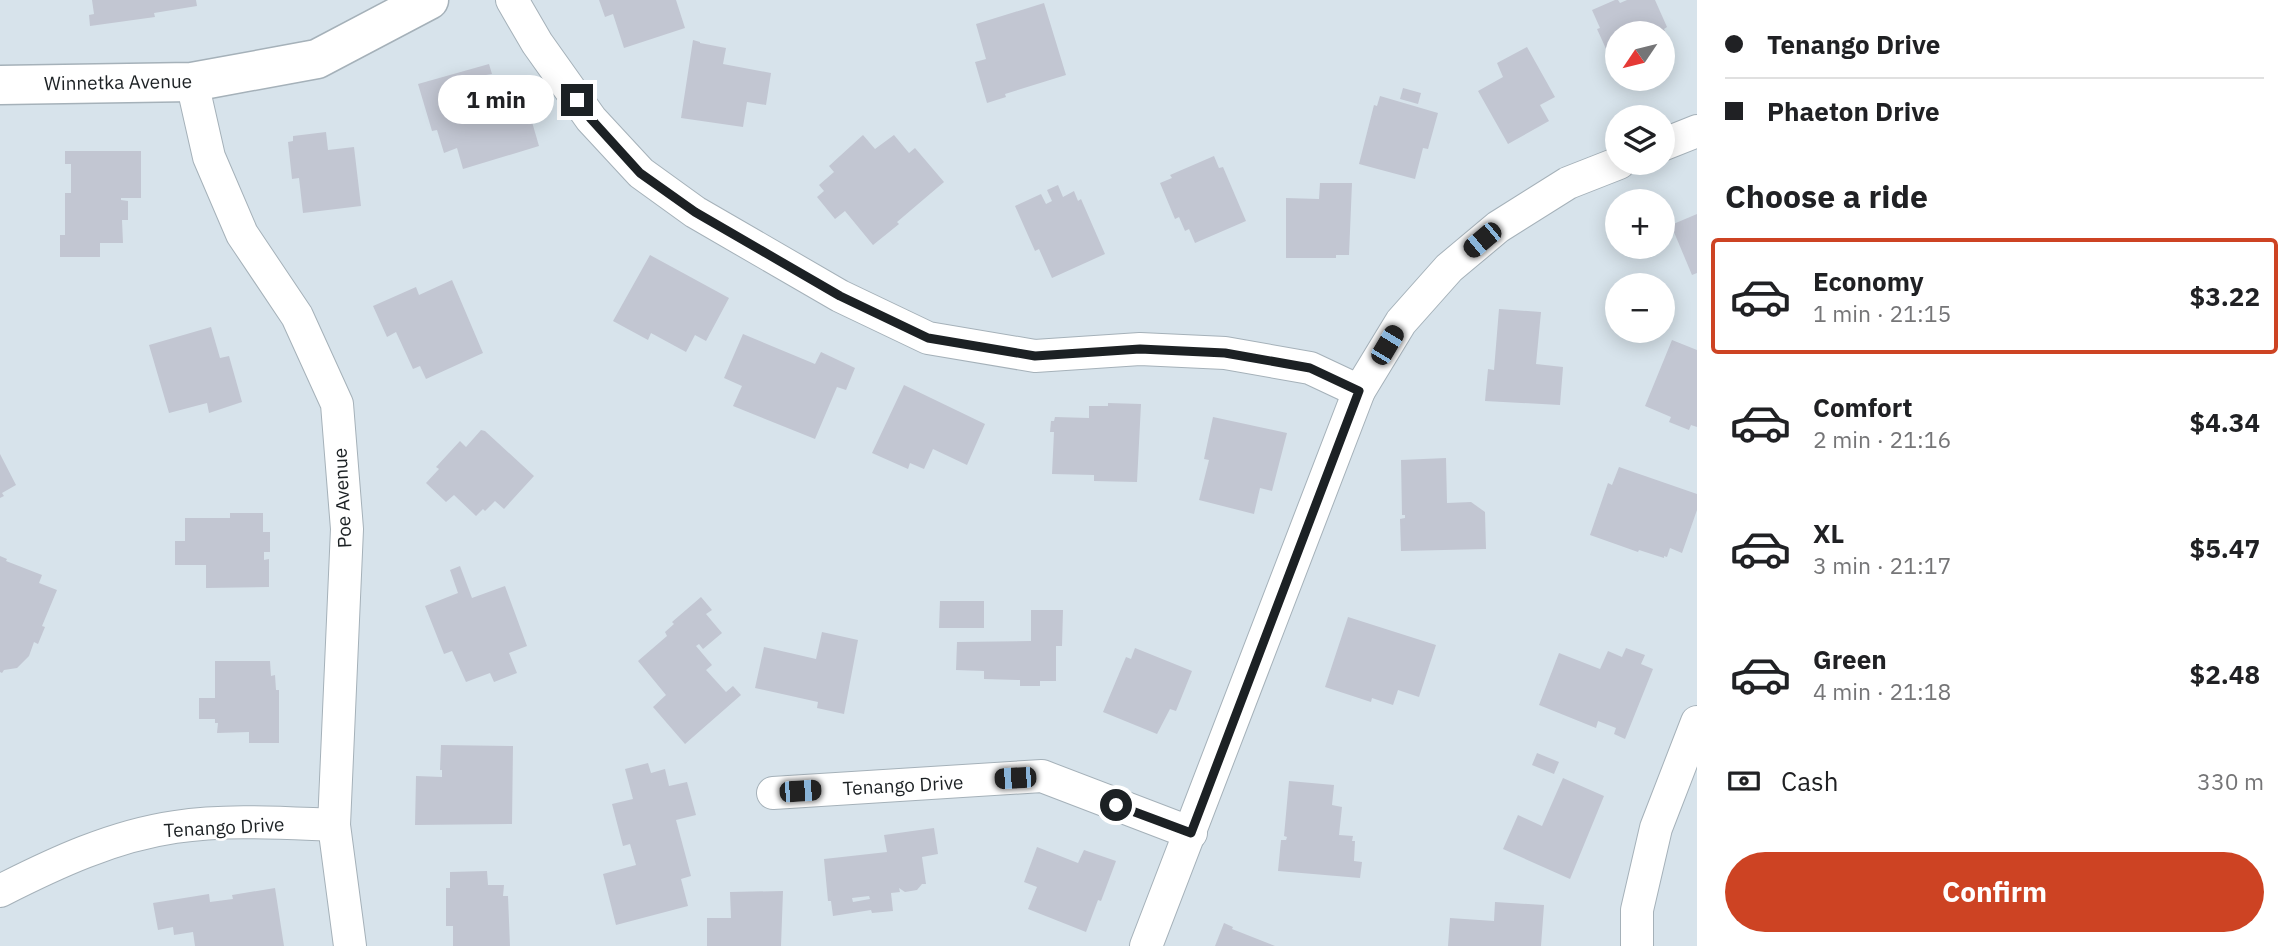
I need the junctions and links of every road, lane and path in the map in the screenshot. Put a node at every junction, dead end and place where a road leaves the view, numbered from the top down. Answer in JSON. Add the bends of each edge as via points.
{"nodes":[{"id":1,"x":429,"y":0,"type":"edge"},
{"id":2,"x":512,"y":0,"type":"edge"},
{"id":3,"x":192,"y":82,"type":"junction"},
{"id":4,"x":0,"y":85,"type":"edge"},
{"id":5,"x":1697,"y":131,"type":"edge"},
{"id":6,"x":1675,"y":140,"type":"edge"},
{"id":7,"x":1605,"y":168,"type":"edge"},
{"id":8,"x":1359,"y":391,"type":"junction"},
{"id":9,"x":1697,"y":722,"type":"edge"},
{"id":10,"x":773,"y":793,"type":"dead end"},
{"id":11,"x":334,"y":825,"type":"junction"},
{"id":12,"x":1191,"y":833,"type":"junction"},
{"id":13,"x":0,"y":891,"type":"edge"},
{"id":14,"x":350,"y":946,"type":"edge"},
{"id":15,"x":1146,"y":946,"type":"edge"},
{"id":16,"x":1637,"y":946,"type":"edge"}],
"edges":[{"from":1,"to":3,"type":"main road","name":"Winnetka Avenue","via":[[317,59]]},
{"from":2,"to":8,"type":"street","via":[[591,119],[640,173],[695,212],[840,296],[928,338],[1035,356],[1140,349],[1225,353],[1310,368]]},
{"from":3,"to":4,"type":"main road","name":"Winnetka Avenue"},
{"from":3,"to":11,"type":"street","name":"Poe Avenue","via":[[209,156],[242,234],[297,316],[337,404],[347,529]]},
{"from":5,"to":6,"type":"street"},
{"from":7,"to":8,"type":"street","via":[[1568,183],[1510,219],[1449,268],[1401,322]]},
{"from":8,"to":12,"type":"street"},
{"from":9,"to":16,"type":"street","via":[[1656,828],[1637,910]]},
{"from":10,"to":12,"type":"street","name":"Tenango Drive","via":[[1042,776]]},
{"from":11,"to":13,"type":"street","name":"Tenango Drive","via":[[257,822],[176,827],[121,839]]},
{"from":11,"to":14,"type":"street","name":"Poe Avenue"},
{"from":12,"to":15,"type":"street"}]}
